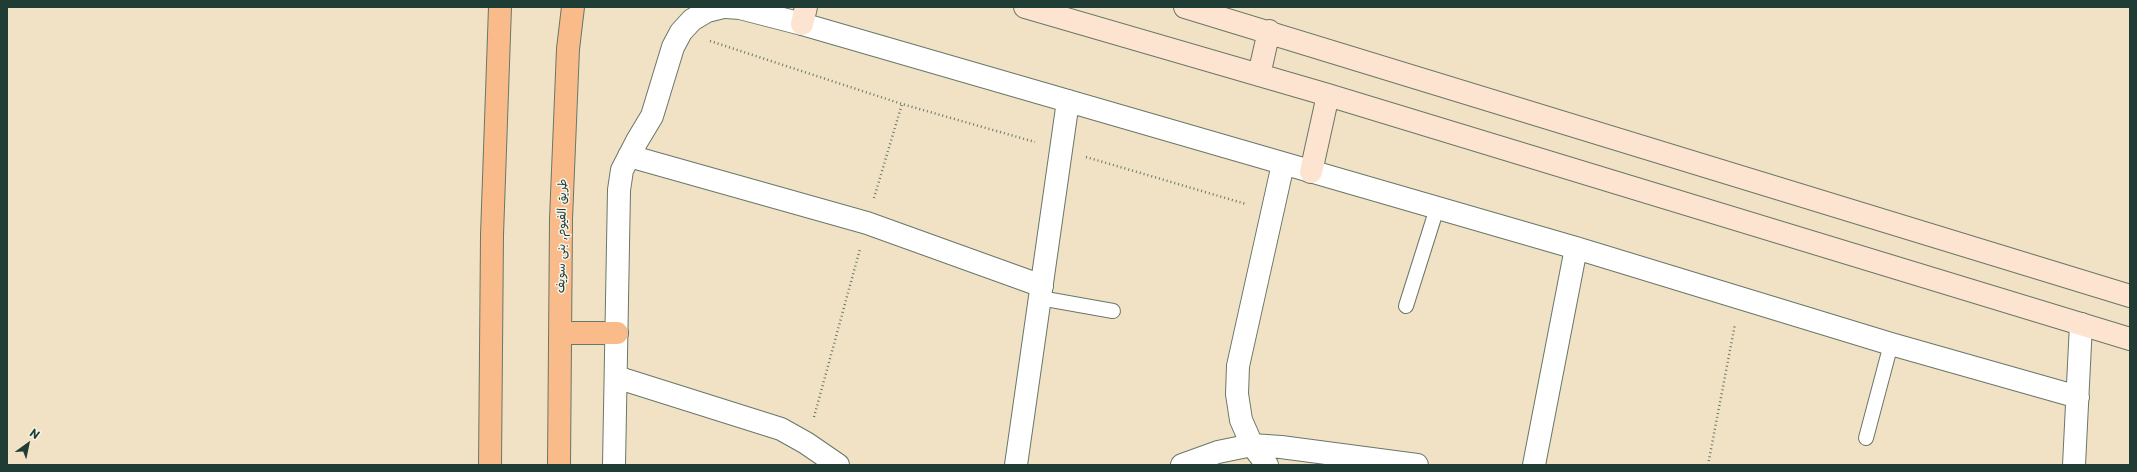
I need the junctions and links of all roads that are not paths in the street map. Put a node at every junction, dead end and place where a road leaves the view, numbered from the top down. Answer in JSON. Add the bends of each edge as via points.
{"nodes":[{"id":1,"x":500,"y":7,"type":"edge"},
{"id":2,"x":573,"y":7,"type":"edge"},
{"id":3,"x":724,"y":7,"type":"edge"},
{"id":4,"x":1025,"y":7,"type":"edge"},
{"id":5,"x":1185,"y":7,"type":"edge"},
{"id":6,"x":804,"y":16,"type":"edge"},
{"id":7,"x":1269,"y":32,"type":"junction"},
{"id":8,"x":1259,"y":75,"type":"junction"},
{"id":9,"x":1328,"y":95,"type":"junction"},
{"id":10,"x":1068,"y":101,"type":"junction"},
{"id":11,"x":629,"y":156,"type":"junction"},
{"id":12,"x":1283,"y":164,"type":"junction"},
{"id":13,"x":1311,"y":172,"type":"junction"},
{"id":14,"x":1437,"y":208,"type":"junction"},
{"id":15,"x":1576,"y":248,"type":"junction"},
{"id":16,"x":1041,"y":292,"type":"junction"},
{"id":17,"x":2130,"y":296,"type":"edge"},
{"id":18,"x":1406,"y":306,"type":"dead end"},
{"id":19,"x":1113,"y":312,"type":"dead end"},
{"id":20,"x":2081,"y":324,"type":"junction"},
{"id":21,"x":561,"y":333,"type":"junction"},
{"id":22,"x":617,"y":333,"type":"junction"},
{"id":23,"x":2130,"y":339,"type":"edge"},
{"id":24,"x":1890,"y":344,"type":"junction"},
{"id":25,"x":616,"y":376,"type":"junction"},
{"id":26,"x":2078,"y":397,"type":"junction"},
{"id":27,"x":1866,"y":438,"type":"dead end"},
{"id":28,"x":1252,"y":445,"type":"junction"},
{"id":29,"x":490,"y":465,"type":"edge"},
{"id":30,"x":559,"y":465,"type":"edge"},
{"id":31,"x":614,"y":465,"type":"edge"},
{"id":32,"x":838,"y":465,"type":"edge"},
{"id":33,"x":1016,"y":465,"type":"edge"},
{"id":34,"x":1182,"y":465,"type":"edge"},
{"id":35,"x":1267,"y":465,"type":"edge"},
{"id":36,"x":1417,"y":465,"type":"edge"},
{"id":37,"x":1534,"y":465,"type":"edge"},
{"id":38,"x":2074,"y":465,"type":"edge"}],
"edges":[{"from":1,"to":29,"type":"highway","via":[[492,235]]},
{"from":2,"to":21,"type":"highway","name":"طريق الفيوم, بنى سويف","via":[[568,49],[561,219]]},
{"from":3,"to":6,"type":"street"},
{"from":3,"to":11,"type":"street","via":[[707,11],[692,20],[681,32],[673,47],[652,116]]},
{"from":4,"to":8,"type":"main road"},
{"from":5,"to":7,"type":"main road"},
{"from":6,"to":10,"type":"street"},
{"from":7,"to":8,"type":"main road"},
{"from":7,"to":17,"type":"main road"},
{"from":8,"to":9,"type":"main road"},
{"from":9,"to":13,"type":"main road"},
{"from":9,"to":20,"type":"main road"},
{"from":10,"to":12,"type":"street"},
{"from":10,"to":16,"type":"street"},
{"from":11,"to":16,"type":"street","via":[[867,223]]},
{"from":11,"to":22,"type":"street","via":[[622,170],[619,190]]},
{"from":12,"to":13,"type":"street"},
{"from":12,"to":28,"type":"street","via":[[1238,366],[1237,394],[1241,420]]},
{"from":13,"to":14,"type":"street"},
{"from":14,"to":15,"type":"street"},
{"from":14,"to":18,"type":"lane"},
{"from":15,"to":24,"type":"street"},
{"from":15,"to":37,"type":"street"},
{"from":16,"to":19,"type":"lane"},
{"from":16,"to":33,"type":"street"},
{"from":20,"to":23,"type":"main road"},
{"from":20,"to":26,"type":"street"},
{"from":21,"to":22,"type":"highway"},
{"from":21,"to":30,"type":"highway","name":"طريق الفيوم, بنى سويف"},
{"from":22,"to":25,"type":"street"},
{"from":24,"to":26,"type":"street"},
{"from":24,"to":27,"type":"lane"},
{"from":25,"to":31,"type":"street"},
{"from":25,"to":32,"type":"street","via":[[781,429]]},
{"from":26,"to":38,"type":"street"},
{"from":28,"to":34,"type":"street","via":[[1218,452]]},
{"from":28,"to":35,"type":"street"},
{"from":28,"to":36,"type":"street"}]}
